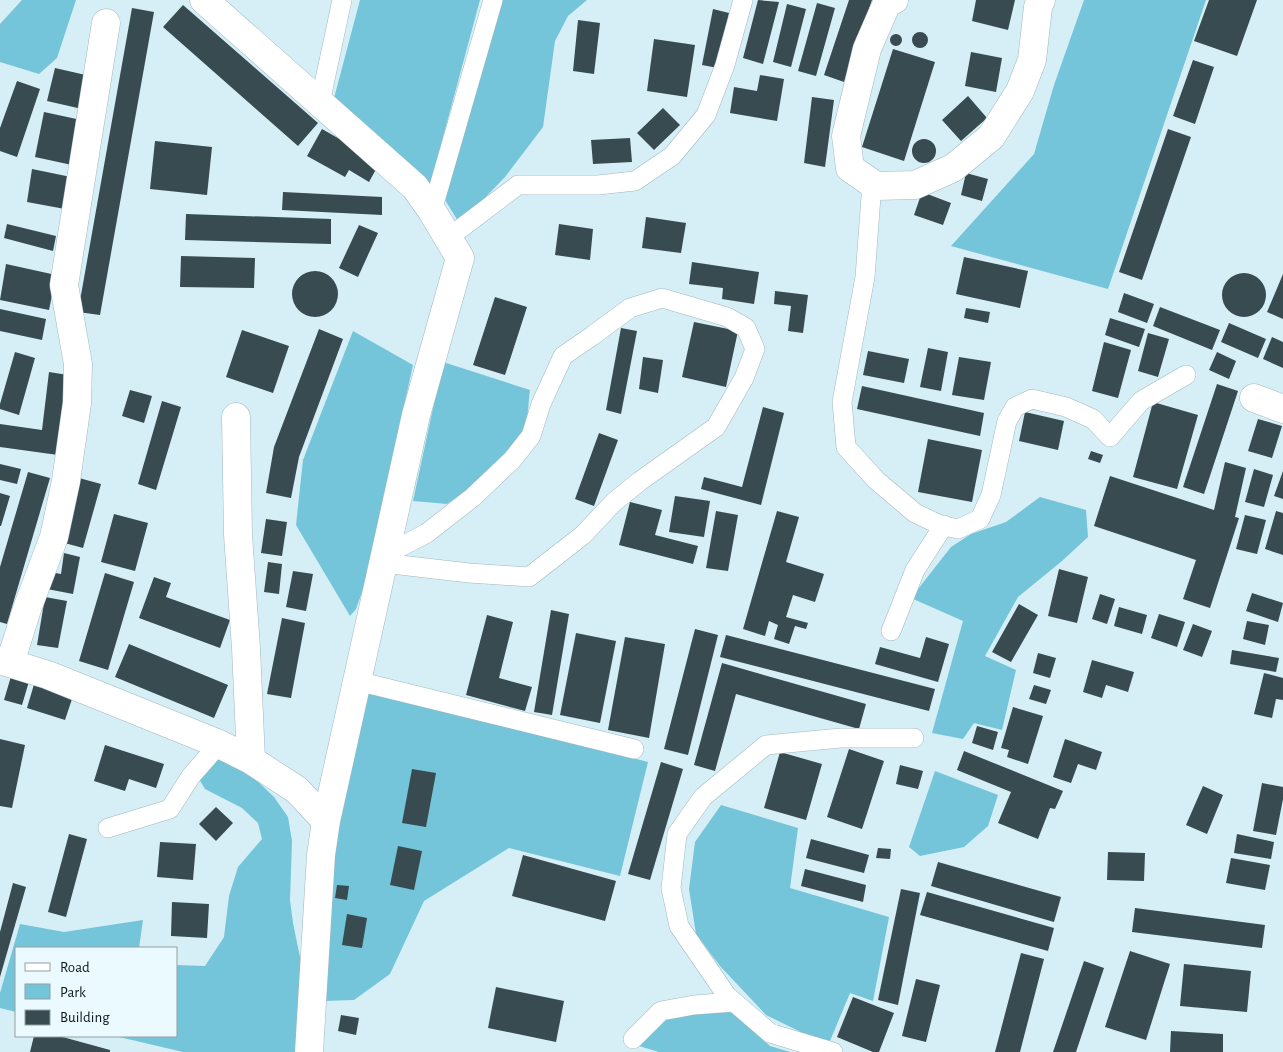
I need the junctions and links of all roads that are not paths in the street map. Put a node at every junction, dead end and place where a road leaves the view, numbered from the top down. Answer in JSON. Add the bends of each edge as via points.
{"nodes":[{"id":1,"x":204,"y":0,"type":"edge"},
{"id":2,"x":342,"y":0,"type":"edge"},
{"id":3,"x":493,"y":0,"type":"edge"},
{"id":4,"x":743,"y":0,"type":"edge"},
{"id":5,"x":894,"y":0,"type":"edge"},
{"id":6,"x":1041,"y":0,"type":"edge"},
{"id":7,"x":106,"y":23,"type":"dead end"},
{"id":8,"x":320,"y":103,"type":"junction"},
{"id":9,"x":872,"y":183,"type":"junction"},
{"id":10,"x":432,"y":211,"type":"junction"},
{"id":11,"x":448,"y":238,"type":"junction"},
{"id":12,"x":1186,"y":375,"type":"dead end"},
{"id":13,"x":1254,"y":398,"type":"dead end"},
{"id":14,"x":1283,"y":408,"type":"edge"},
{"id":15,"x":236,"y":417,"type":"dead end"},
{"id":16,"x":944,"y":525,"type":"junction"},
{"id":17,"x":384,"y":559,"type":"junction"},
{"id":18,"x":891,"y":631,"type":"dead end"},
{"id":19,"x":5,"y":662,"type":"edge"},
{"id":20,"x":357,"y":681,"type":"junction"},
{"id":21,"x":914,"y":738,"type":"dead end"},
{"id":22,"x":219,"y":744,"type":"junction"},
{"id":23,"x":634,"y":749,"type":"dead end"},
{"id":24,"x":251,"y":760,"type":"junction"},
{"id":25,"x":326,"y":821,"type":"junction"},
{"id":26,"x":108,"y":828,"type":"dead end"},
{"id":27,"x":734,"y":1002,"type":"junction"},
{"id":28,"x":633,"y":1039,"type":"dead end"},
{"id":29,"x":309,"y":1052,"type":"edge"},
{"id":30,"x":833,"y":1052,"type":"edge"}],
"edges":[{"from":1,"to":8,"type":"street"},
{"from":2,"to":8,"type":"lane"},
{"from":3,"to":10,"type":"lane"},
{"from":4,"to":11,"type":"lane","via":[[725,65],[706,115],[672,156],[634,181],[598,185],[518,185]]},
{"from":5,"to":9,"type":"street","via":[[887,3],[867,49],[846,136],[850,168]]},
{"from":6,"to":9,"type":"street","via":[[1032,60],[1020,91],[991,137],[953,168],[915,185],[876,186]]},
{"from":7,"to":19,"type":"street","via":[[64,285],[78,364],[77,403],[66,481],[54,537]]},
{"from":8,"to":10,"type":"street","via":[[415,187]]},
{"from":9,"to":16,"type":"lane","via":[[865,277],[842,402],[846,447],[876,480],[915,513]]},
{"from":10,"to":11,"type":"street"},
{"from":11,"to":17,"type":"street","via":[[460,258],[416,415]]},
{"from":12,"to":16,"type":"lane","via":[[1141,401],[1110,437],[1092,419],[1066,407],[1032,400],[1016,407],[1007,421],[991,494],[980,519],[958,528]]},
{"from":13,"to":14,"type":"street"},
{"from":15,"to":24,"type":"street","via":[[238,535]]},
{"from":16,"to":18,"type":"lane","via":[[914,570]]},
{"from":17,"to":17,"type":"lane","via":[[427,533],[473,497],[512,460],[531,436],[563,356],[630,308],[662,298],[727,317],[746,328],[755,349],[744,378],[716,427],[614,502],[583,535],[529,577],[470,573]]},
{"from":17,"to":20,"type":"street"},
{"from":19,"to":22,"type":"street","via":[[48,675]]},
{"from":20,"to":23,"type":"lane"},
{"from":20,"to":25,"type":"street"},
{"from":21,"to":27,"type":"lane","via":[[842,738],[766,744],[703,797],[677,834],[671,888],[679,926]]},
{"from":22,"to":24,"type":"street"},
{"from":22,"to":26,"type":"lane","via":[[191,776],[170,809]]},
{"from":24,"to":25,"type":"street","via":[[296,790]]},
{"from":25,"to":29,"type":"street"},
{"from":27,"to":28,"type":"lane","via":[[662,1011]]},
{"from":27,"to":30,"type":"lane","via":[[770,1033]]}]}
